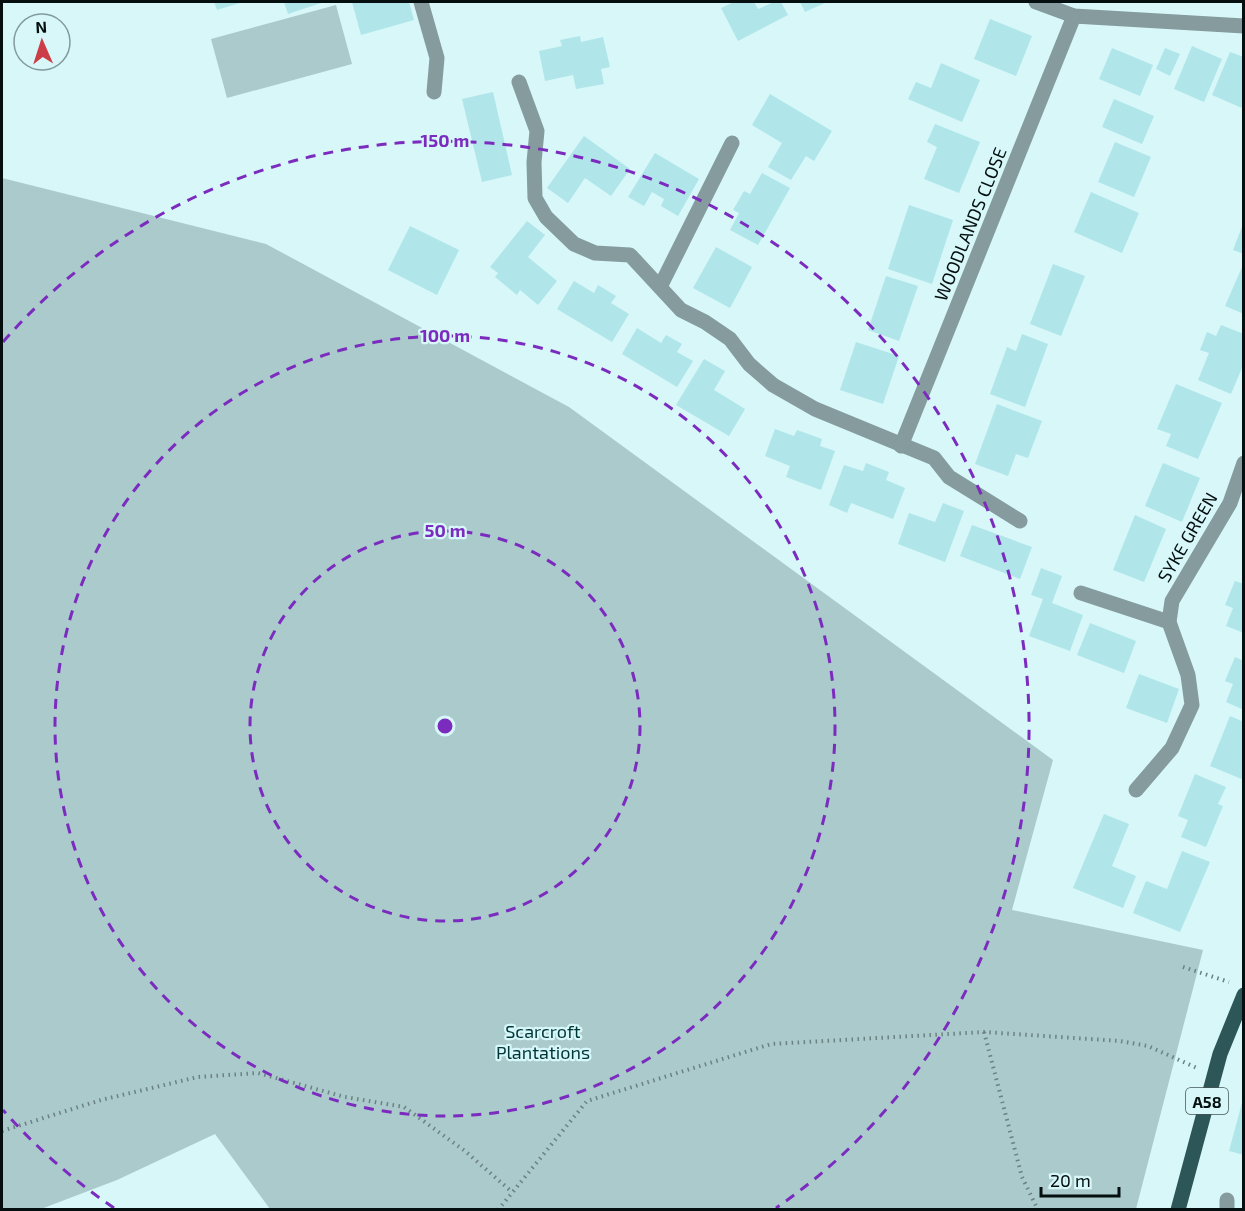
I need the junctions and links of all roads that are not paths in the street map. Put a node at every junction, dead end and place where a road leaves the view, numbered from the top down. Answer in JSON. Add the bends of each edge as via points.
{"nodes":[{"id":1,"x":421,"y":2,"type":"edge"},
{"id":2,"x":1036,"y":2,"type":"edge"},
{"id":3,"x":1074,"y":16,"type":"junction"},
{"id":4,"x":1244,"y":26,"type":"edge"},
{"id":5,"x":519,"y":82,"type":"dead end"},
{"id":6,"x":434,"y":93,"type":"dead end"},
{"id":7,"x":732,"y":143,"type":"dead end"},
{"id":8,"x":660,"y":287,"type":"junction"},
{"id":9,"x":901,"y":446,"type":"junction"},
{"id":10,"x":1244,"y":463,"type":"edge"},
{"id":11,"x":1020,"y":522,"type":"dead end"},
{"id":12,"x":1081,"y":593,"type":"dead end"},
{"id":13,"x":1169,"y":622,"type":"junction"},
{"id":14,"x":1136,"y":790,"type":"dead end"},
{"id":15,"x":1239,"y":989,"type":"edge"},
{"id":16,"x":1178,"y":1209,"type":"edge"}],
"edges":[{"from":1,"to":6,"type":"street","via":[[437,58]]},
{"from":2,"to":3,"type":"street"},
{"from":3,"to":4,"type":"street"},
{"from":3,"to":9,"type":"street","name":"WOODLANDS CLOSE"},
{"from":5,"to":8,"type":"street","via":[[537,130],[535,198],[546,217],[574,244],[595,253],[630,255]]},
{"from":7,"to":8,"type":"street"},
{"from":8,"to":9,"type":"street","via":[[681,310],[730,339],[749,364],[773,385],[815,409]]},
{"from":9,"to":11,"type":"street","via":[[934,458],[949,477]]},
{"from":10,"to":13,"type":"street","name":"SYKE GREEN","via":[[1230,504],[1172,601]]},
{"from":12,"to":13,"type":"street"},
{"from":13,"to":14,"type":"street","via":[[1188,675],[1192,705],[1172,748]]},
{"from":15,"to":16,"type":"main road","number":"A58"}]}
